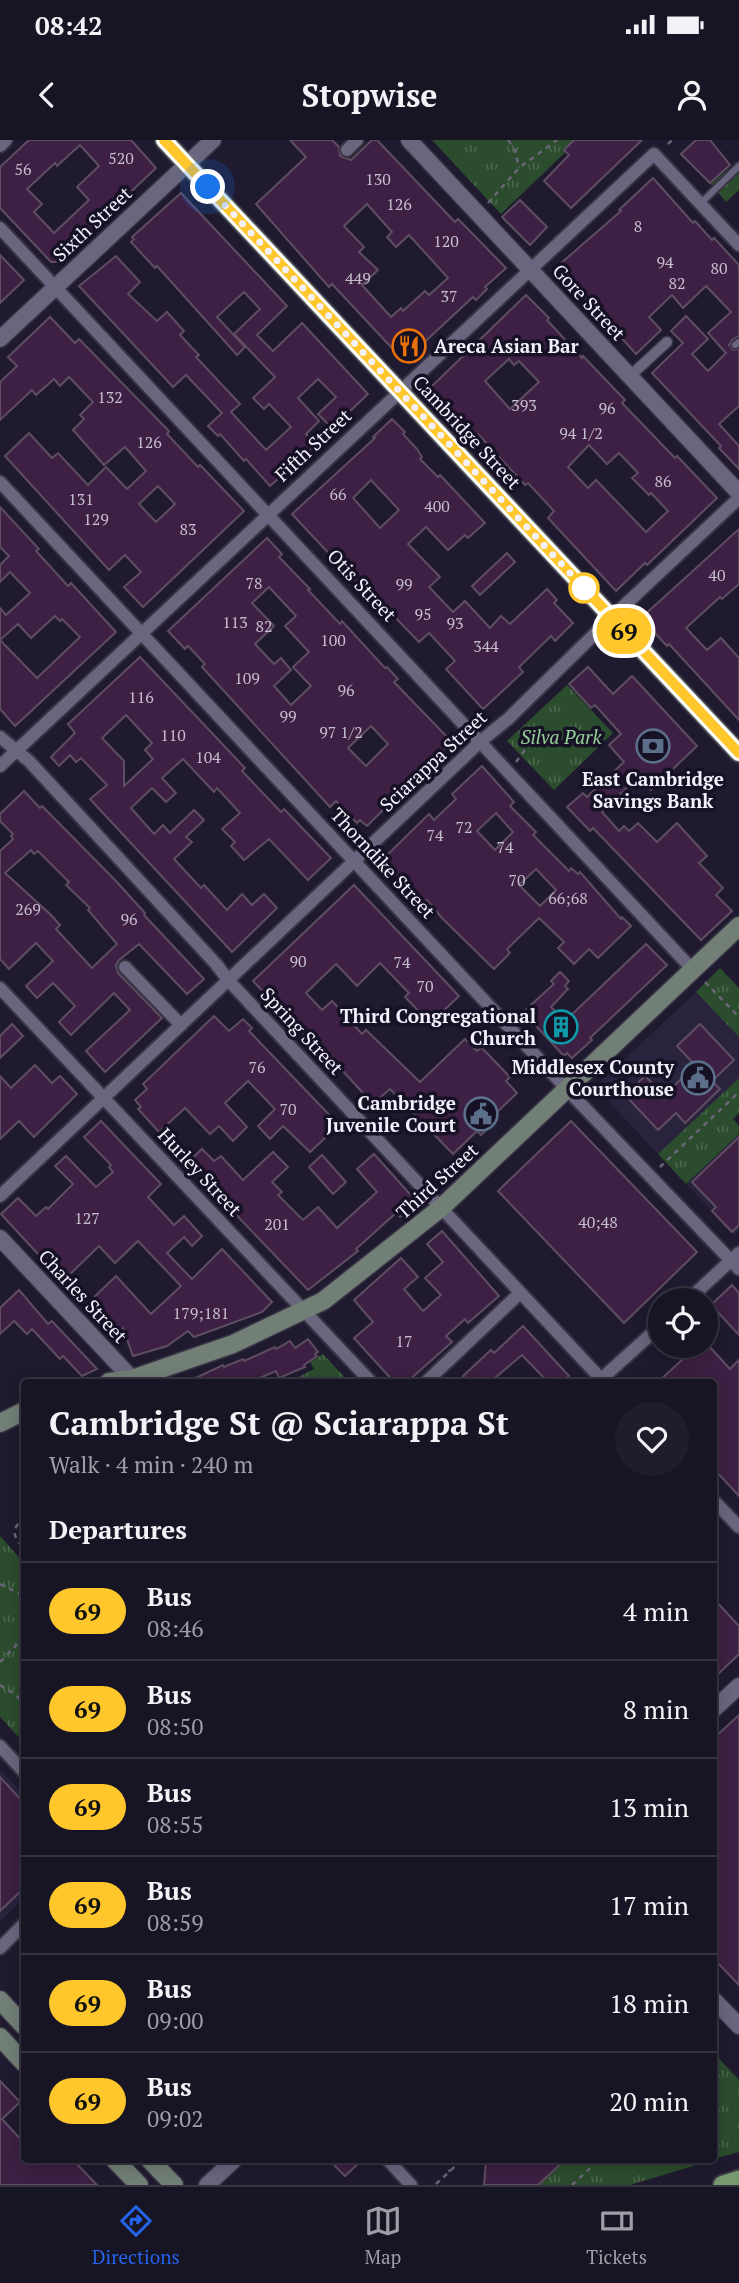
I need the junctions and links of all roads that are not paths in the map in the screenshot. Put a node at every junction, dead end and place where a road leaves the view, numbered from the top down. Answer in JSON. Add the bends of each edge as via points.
{"nodes":[{"id":1,"x":6,"y":140,"type":"edge"},
{"id":2,"x":164,"y":140,"type":"edge"},
{"id":3,"x":213,"y":140,"type":"edge"},
{"id":4,"x":357,"y":140,"type":"edge"},
{"id":5,"x":409,"y":140,"type":"edge"},
{"id":6,"x":0,"y":146,"type":"edge"},
{"id":7,"x":347,"y":150,"type":"dead end"},
{"id":8,"x":187,"y":164,"type":"junction"},
{"id":9,"x":739,"y":166,"type":"edge"},
{"id":10,"x":700,"y":204,"type":"junction"},
{"id":11,"x":0,"y":228,"type":"edge"},
{"id":12,"x":739,"y":245,"type":"edge"},
{"id":13,"x":530,"y":269,"type":"junction"},
{"id":14,"x":55,"y":287,"type":"junction"},
{"id":15,"x":0,"y":339,"type":"edge"},
{"id":16,"x":667,"y":342,"type":"dead end"},
{"id":17,"x":630,"y":376,"type":"junction"},
{"id":18,"x":399,"y":391,"type":"junction"},
{"id":19,"x":0,"y":482,"type":"edge"},
{"id":20,"x":739,"y":492,"type":"edge"},
{"id":21,"x":739,"y":498,"type":"edge"},
{"id":22,"x":268,"y":514,"type":"junction"},
{"id":23,"x":612,"y":617,"type":"junction"},
{"id":24,"x":141,"y":633,"type":"junction"},
{"id":25,"x":0,"y":737,"type":"edge"},
{"id":26,"x":481,"y":741,"type":"junction"},
{"id":27,"x":17,"y":750,"type":"junction"},
{"id":28,"x":739,"y":753,"type":"edge"},
{"id":29,"x":0,"y":766,"type":"edge"},
{"id":30,"x":355,"y":862,"type":"junction"},
{"id":31,"x":739,"y":926,"type":"edge"},
{"id":32,"x":125,"y":967,"type":"dead end"},
{"id":33,"x":698,"y":975,"type":"junction"},
{"id":34,"x":229,"y":981,"type":"junction"},
{"id":35,"x":0,"y":988,"type":"edge"},
{"id":36,"x":180,"y":1025,"type":"junction"},
{"id":37,"x":567,"y":1088,"type":"junction"},
{"id":38,"x":105,"y":1098,"type":"junction"},
{"id":39,"x":0,"y":1196,"type":"edge"},
{"id":40,"x":442,"y":1207,"type":"junction"},
{"id":41,"x":0,"y":1238,"type":"edge"},
{"id":42,"x":736,"y":1261,"type":"edge"},
{"id":43,"x":703,"y":1288,"type":"edge"},
{"id":44,"x":520,"y":1293,"type":"junction"},
{"id":45,"x":302,"y":1311,"type":"junction"},
{"id":46,"x":648,"y":1337,"type":"edge"},
{"id":47,"x":132,"y":1379,"type":"edge"},
{"id":48,"x":139,"y":1379,"type":"edge"},
{"id":49,"x":368,"y":1379,"type":"edge"},
{"id":50,"x":429,"y":1379,"type":"edge"},
{"id":51,"x":599,"y":1379,"type":"edge"},
{"id":52,"x":603,"y":1379,"type":"edge"},
{"id":53,"x":21,"y":1412,"type":"edge"},
{"id":54,"x":0,"y":1423,"type":"edge"},
{"id":55,"x":717,"y":1504,"type":"edge"},
{"id":56,"x":739,"y":1528,"type":"edge"},
{"id":57,"x":739,"y":1686,"type":"edge"},
{"id":58,"x":717,"y":1706,"type":"edge"},
{"id":59,"x":0,"y":1746,"type":"edge"},
{"id":60,"x":21,"y":1769,"type":"edge"},
{"id":61,"x":21,"y":1927,"type":"edge"},
{"id":62,"x":0,"y":1948,"type":"edge"},
{"id":63,"x":0,"y":2000,"type":"edge"},
{"id":64,"x":717,"y":2003,"type":"edge"},
{"id":65,"x":21,"y":2023,"type":"edge"},
{"id":66,"x":739,"y":2026,"type":"edge"},
{"id":67,"x":0,"y":2037,"type":"edge"},
{"id":68,"x":21,"y":2060,"type":"edge"},
{"id":69,"x":118,"y":2163,"type":"edge"},
{"id":70,"x":153,"y":2163,"type":"edge"},
{"id":71,"x":231,"y":2163,"type":"edge"},
{"id":72,"x":391,"y":2163,"type":"edge"},
{"id":73,"x":739,"y":2180,"type":"edge"},
{"id":74,"x":139,"y":2185,"type":"edge"},
{"id":75,"x":174,"y":2185,"type":"edge"},
{"id":76,"x":206,"y":2185,"type":"edge"},
{"id":77,"x":411,"y":2185,"type":"edge"},
{"id":78,"x":723,"y":2185,"type":"edge"}],
"edges":[{"from":1,"to":6,"type":"street"},
{"from":2,"to":8,"type":"main road","name":"Cambridge Street"},
{"from":3,"to":8,"type":"street","name":"Sixth Street"},
{"from":4,"to":7,"type":"street"},
{"from":5,"to":13,"type":"street","name":"Gore Street"},
{"from":8,"to":14,"type":"street","name":"Sixth Street"},
{"from":8,"to":18,"type":"main road","name":"Cambridge Street"},
{"from":9,"to":10,"type":"lane"},
{"from":10,"to":12,"type":"street"},
{"from":10,"to":13,"type":"street","name":"Fifth Street","via":[[654,154]]},
{"from":11,"to":14,"type":"street","name":"Otis Street"},
{"from":13,"to":17,"type":"street","name":"Gore Street"},
{"from":13,"to":18,"type":"street","name":"Fifth Street"},
{"from":14,"to":15,"type":"street","name":"Sixth Street"},
{"from":14,"to":22,"type":"street","name":"Otis Street"},
{"from":16,"to":17,"type":"street"},
{"from":17,"to":20,"type":"street","name":"Gore Street"},
{"from":18,"to":22,"type":"street","name":"Fifth Street"},
{"from":18,"to":23,"type":"main road","name":"Cambridge Street"},
{"from":19,"to":24,"type":"street","name":"Thorndike Street"},
{"from":21,"to":23,"type":"street","name":"Sciarappa Street"},
{"from":22,"to":24,"type":"street","name":"Fifth Street"},
{"from":22,"to":26,"type":"street","name":"Otis Street"},
{"from":23,"to":26,"type":"street","name":"Sciarappa Street"},
{"from":23,"to":28,"type":"main road","name":"Cambridge Street"},
{"from":24,"to":27,"type":"street","name":"Fifth Street"},
{"from":24,"to":30,"type":"street","name":"Thorndike Street"},
{"from":25,"to":27,"type":"street","name":"Spring Street"},
{"from":26,"to":30,"type":"street","name":"Sciarappa Street"},
{"from":26,"to":33,"type":"street","name":"Otis Street"},
{"from":27,"to":29,"type":"street","name":"Fifth Street"},
{"from":27,"to":34,"type":"street","name":"Spring Street"},
{"from":30,"to":34,"type":"street","name":"Sciarappa Street"},
{"from":30,"to":37,"type":"street","name":"Thorndike Street"},
{"from":31,"to":33,"type":"main road","name":"Third Street"},
{"from":32,"to":36,"type":"street"},
{"from":33,"to":37,"type":"main road","name":"Third Street"},
{"from":34,"to":36,"type":"street","name":"Sciarappa Street"},
{"from":34,"to":40,"type":"street","name":"Spring Street"},
{"from":35,"to":38,"type":"street","name":"Hurley Street"},
{"from":36,"to":38,"type":"street","name":"Sciarappa Street"},
{"from":37,"to":40,"type":"main road","name":"Third Street"},
{"from":37,"to":42,"type":"street","name":"Thorndike Street"},
{"from":38,"to":39,"type":"street","name":"Sciarappa Street"},
{"from":38,"to":45,"type":"street","name":"Hurley Street"},
{"from":40,"to":44,"type":"street","name":"Spring Street"},
{"from":40,"to":45,"type":"main road","name":"Third Street","via":[[323,1301]]},
{"from":41,"to":47,"type":"street","name":"Charles Street"},
{"from":42,"to":43,"type":"street"},
{"from":44,"to":50,"type":"street"},
{"from":44,"to":51,"type":"street","name":"Spring Street"},
{"from":45,"to":48,"type":"main road","name":"Third Street","via":[[233,1344]]},
{"from":45,"to":49,"type":"street","name":"Hurley Street"},
{"from":46,"to":52,"type":"street"},
{"from":53,"to":54,"type":"main road"},
{"from":55,"to":56,"type":"street"},
{"from":57,"to":58,"type":"street"},
{"from":59,"to":60,"type":"street"},
{"from":61,"to":62,"type":"street"},
{"from":63,"to":65,"type":"main road"},
{"from":64,"to":66,"type":"street"},
{"from":67,"to":68,"type":"main road"},
{"from":69,"to":74,"type":"main road"},
{"from":70,"to":75,"type":"main road"},
{"from":71,"to":76,"type":"street"},
{"from":72,"to":77,"type":"street"},
{"from":73,"to":78,"type":"main road"}]}
